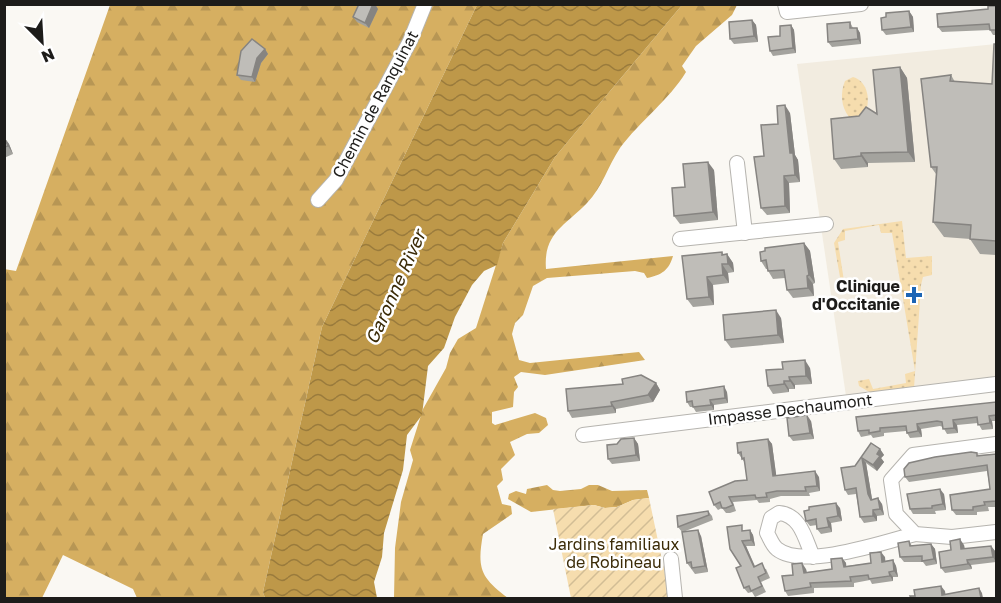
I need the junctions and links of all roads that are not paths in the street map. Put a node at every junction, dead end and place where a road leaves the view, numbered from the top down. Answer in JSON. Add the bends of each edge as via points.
{"nodes":[{"id":1,"x":426,"y":4,"type":"edge"},
{"id":2,"x":784,"y":4,"type":"edge"},
{"id":3,"x":861,"y":4,"type":"edge"},
{"id":4,"x":737,"y":163,"type":"dead end"},
{"id":5,"x":318,"y":200,"type":"dead end"},
{"id":6,"x":826,"y":224,"type":"dead end"},
{"id":7,"x":745,"y":233,"type":"junction"},
{"id":8,"x":680,"y":239,"type":"dead end"},
{"id":9,"x":996,"y":384,"type":"edge"},
{"id":10,"x":583,"y":435,"type":"dead end"},
{"id":11,"x":996,"y":444,"type":"edge"},
{"id":12,"x":996,"y":532,"type":"edge"},
{"id":13,"x":915,"y":534,"type":"junction"},
{"id":14,"x":813,"y":556,"type":"dead end"},
{"id":15,"x":671,"y":559,"type":"dead end"},
{"id":16,"x":675,"y":598,"type":"edge"}],
"edges":[{"from":1,"to":5,"type":"street","name":"Chemin de Ranquinat","via":[[336,180]]},
{"from":2,"to":3,"type":"street","via":[[787,12]]},
{"from":4,"to":7,"type":"street"},
{"from":6,"to":7,"type":"street"},
{"from":7,"to":8,"type":"street"},
{"from":9,"to":10,"type":"street","name":"Impasse Dechaumont"},
{"from":11,"to":13,"type":"street","via":[[913,455],[891,480],[896,514]]},
{"from":12,"to":13,"type":"street","via":[[952,537]]},
{"from":13,"to":14,"type":"street","via":[[838,554]]},
{"from":15,"to":16,"type":"street"}]}
